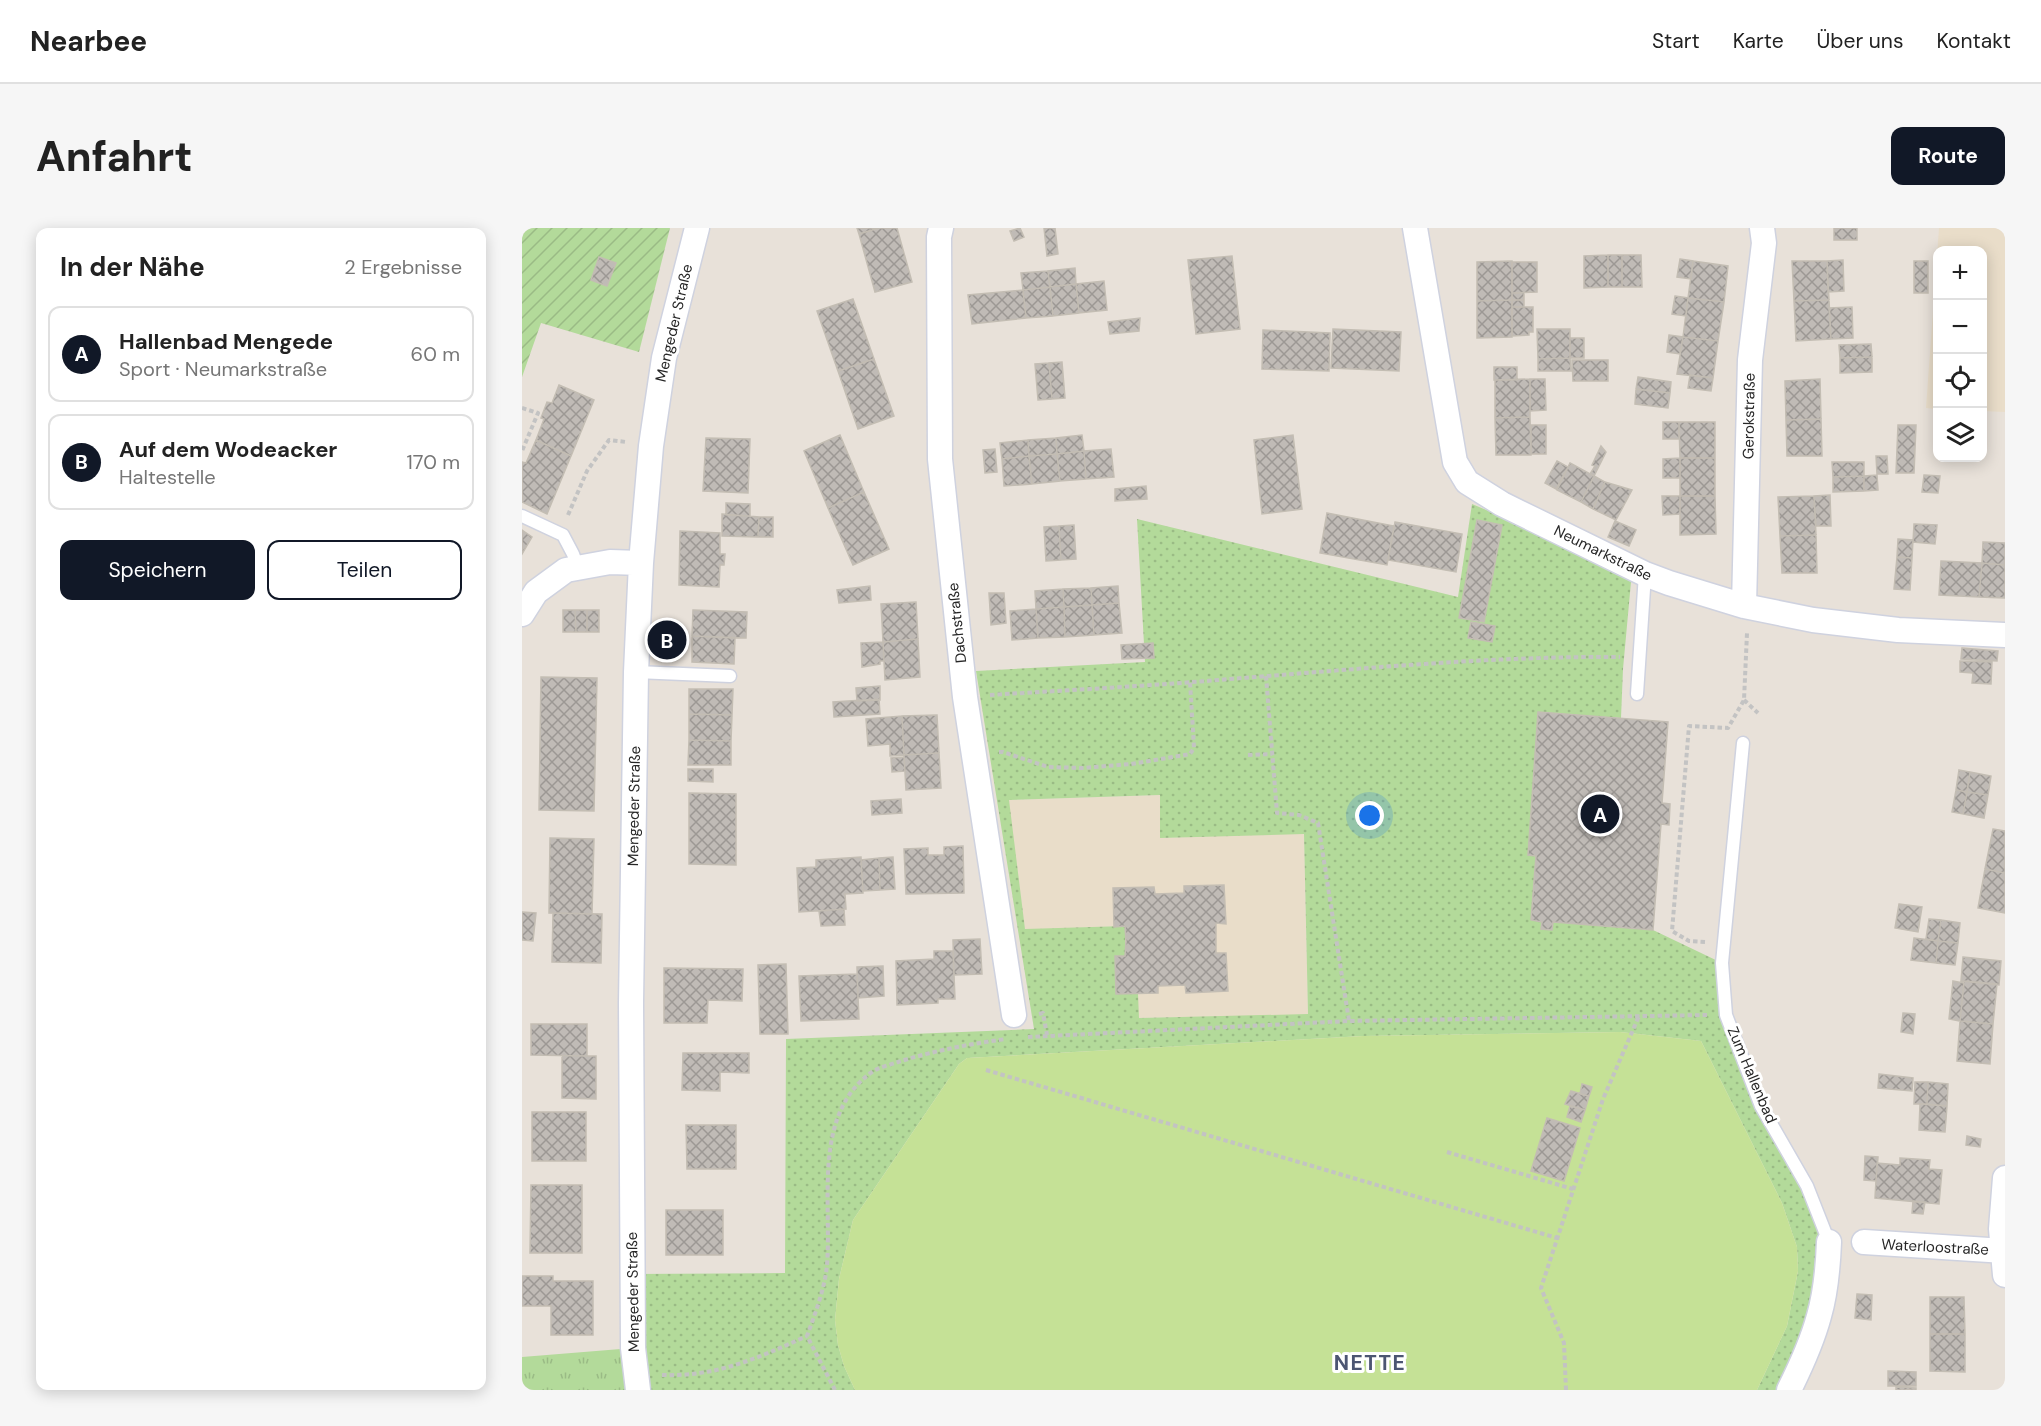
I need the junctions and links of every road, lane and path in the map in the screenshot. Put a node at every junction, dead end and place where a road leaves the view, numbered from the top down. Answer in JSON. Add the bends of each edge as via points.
{"nodes":[{"id":1,"x":697,"y":228,"type":"edge"},
{"id":2,"x":941,"y":228,"type":"edge"},
{"id":3,"x":1415,"y":228,"type":"edge"},
{"id":4,"x":1762,"y":228,"type":"edge"},
{"id":5,"x":522,"y":408,"type":"edge"},
{"id":6,"x":633,"y":443,"type":"dead end"},
{"id":7,"x":522,"y":451,"type":"edge"},
{"id":8,"x":522,"y":516,"type":"edge"},
{"id":9,"x":559,"y":534,"type":"junction"},
{"id":10,"x":641,"y":563,"type":"junction"},
{"id":11,"x":578,"y":568,"type":"junction"},
{"id":12,"x":1645,"y":574,"type":"junction"},
{"id":13,"x":1744,"y":606,"type":"junction"},
{"id":14,"x":522,"y":614,"type":"edge"},
{"id":15,"x":2005,"y":635,"type":"edge"},
{"id":16,"x":1639,"y":657,"type":"junction"},
{"id":17,"x":636,"y":672,"type":"junction"},
{"id":18,"x":730,"y":676,"type":"dead end"},
{"id":19,"x":1266,"y":676,"type":"junction"},
{"id":20,"x":1190,"y":682,"type":"junction"},
{"id":21,"x":1637,"y":694,"type":"dead end"},
{"id":22,"x":965,"y":697,"type":"junction"},
{"id":23,"x":1744,"y":700,"type":"junction"},
{"id":24,"x":1758,"y":713,"type":"dead end"},
{"id":25,"x":1743,"y":742,"type":"dead end"},
{"id":26,"x":1272,"y":754,"type":"junction"},
{"id":27,"x":1248,"y":755,"type":"dead end"},
{"id":28,"x":1012,"y":756,"type":"dead end"},
{"id":29,"x":1724,"y":942,"type":"junction"},
{"id":30,"x":1014,"y":1015,"type":"dead end"},
{"id":31,"x":1639,"y":1016,"type":"junction"},
{"id":32,"x":1690,"y":1016,"type":"dead end"},
{"id":33,"x":1349,"y":1021,"type":"junction"},
{"id":34,"x":1022,"y":1037,"type":"dead end"},
{"id":35,"x":1012,"y":1039,"type":"dead end"},
{"id":36,"x":986,"y":1070,"type":"dead end"},
{"id":37,"x":1447,"y":1152,"type":"dead end"},
{"id":38,"x":2005,"y":1178,"type":"edge"},
{"id":39,"x":1573,"y":1190,"type":"junction"},
{"id":40,"x":1557,"y":1238,"type":"junction"},
{"id":41,"x":1829,"y":1242,"type":"joint"},
{"id":42,"x":1864,"y":1242,"type":"dead end"},
{"id":43,"x":2004,"y":1251,"type":"edge"},
{"id":44,"x":2005,"y":1275,"type":"edge"},
{"id":45,"x":807,"y":1336,"type":"junction"},
{"id":46,"x":636,"y":1382,"type":"edge"},
{"id":47,"x":835,"y":1390,"type":"edge"},
{"id":48,"x":1566,"y":1390,"type":"edge"},
{"id":49,"x":1789,"y":1390,"type":"edge"}],
"edges":[{"from":1,"to":10,"type":"street","name":"Mengeder Straße","via":[[664,358],[651,446]]},
{"from":2,"to":22,"type":"street","name":"Dachstraße","via":[[940,459]]},
{"from":3,"to":12,"type":"street","name":"Neumarkstraße","via":[[1455,462],[1467,482],[1503,504]]},
{"from":4,"to":13,"type":"street","name":"Gerokstraße","via":[[1764,243],[1750,360]]},
{"from":5,"to":7,"type":"path","via":[[538,413]]},
{"from":6,"to":9,"type":"path","via":[[609,440],[587,471]]},
{"from":8,"to":9,"type":"lane"},
{"from":9,"to":11,"type":"lane","via":[[563,535]]},
{"from":10,"to":11,"type":"street","via":[[610,562]]},
{"from":10,"to":17,"type":"street","name":"Mengeder Straße"},
{"from":11,"to":14,"type":"street","via":[[566,570],[536,592]]},
{"from":12,"to":13,"type":"street","name":"Neumarkstraße"},
{"from":12,"to":16,"type":"lane"},
{"from":13,"to":15,"type":"street","name":"Neumarkstraße","via":[[1813,620],[1898,630]]},
{"from":13,"to":23,"type":"path","via":[[1748,627]]},
{"from":16,"to":19,"type":"path","via":[[1451,662]]},
{"from":16,"to":21,"type":"lane"},
{"from":17,"to":18,"type":"lane"},
{"from":17,"to":46,"type":"street","name":"Mengeder Straße","via":[[631,1003]]},
{"from":19,"to":20,"type":"path"},
{"from":19,"to":26,"type":"path"},
{"from":20,"to":22,"type":"path"},
{"from":20,"to":28,"type":"path","via":[[1194,748],[1190,754],[1082,768],[1048,767]]},
{"from":22,"to":30,"type":"street","name":"Dachstraße"},
{"from":23,"to":24,"type":"path"},
{"from":23,"to":29,"type":"path","via":[[1728,728],[1689,726],[1672,931],[1689,941]]},
{"from":25,"to":29,"type":"lane","name":"Zum Hallenbad"},
{"from":26,"to":27,"type":"path"},
{"from":26,"to":33,"type":"path","via":[[1277,813],[1299,815],[1318,823]]},
{"from":29,"to":41,"type":"lane","name":"Zum Hallenbad","via":[[1726,1015],[1761,1106],[1808,1186]]},
{"from":31,"to":32,"type":"path"},
{"from":31,"to":33,"type":"path"},
{"from":31,"to":39,"type":"path","via":[[1603,1099]]},
{"from":33,"to":34,"type":"path"},
{"from":35,"to":45,"type":"path","via":[[920,1055],[873,1071],[854,1089],[836,1122],[830,1147],[826,1268]]},
{"from":36,"to":40,"type":"path"},
{"from":37,"to":39,"type":"path"},
{"from":38,"to":43,"type":"street","via":[[2001,1229]]},
{"from":39,"to":40,"type":"path"},
{"from":40,"to":48,"type":"path","via":[[1541,1288],[1564,1343]]},
{"from":41,"to":49,"type":"street","name":"Zum Hallenbad","via":[[1819,1317]]},
{"from":42,"to":43,"type":"street","name":"Waterloostraße"},
{"from":43,"to":44,"type":"street"},
{"from":45,"to":46,"type":"path","via":[[735,1367]]},
{"from":45,"to":47,"type":"path"}]}
